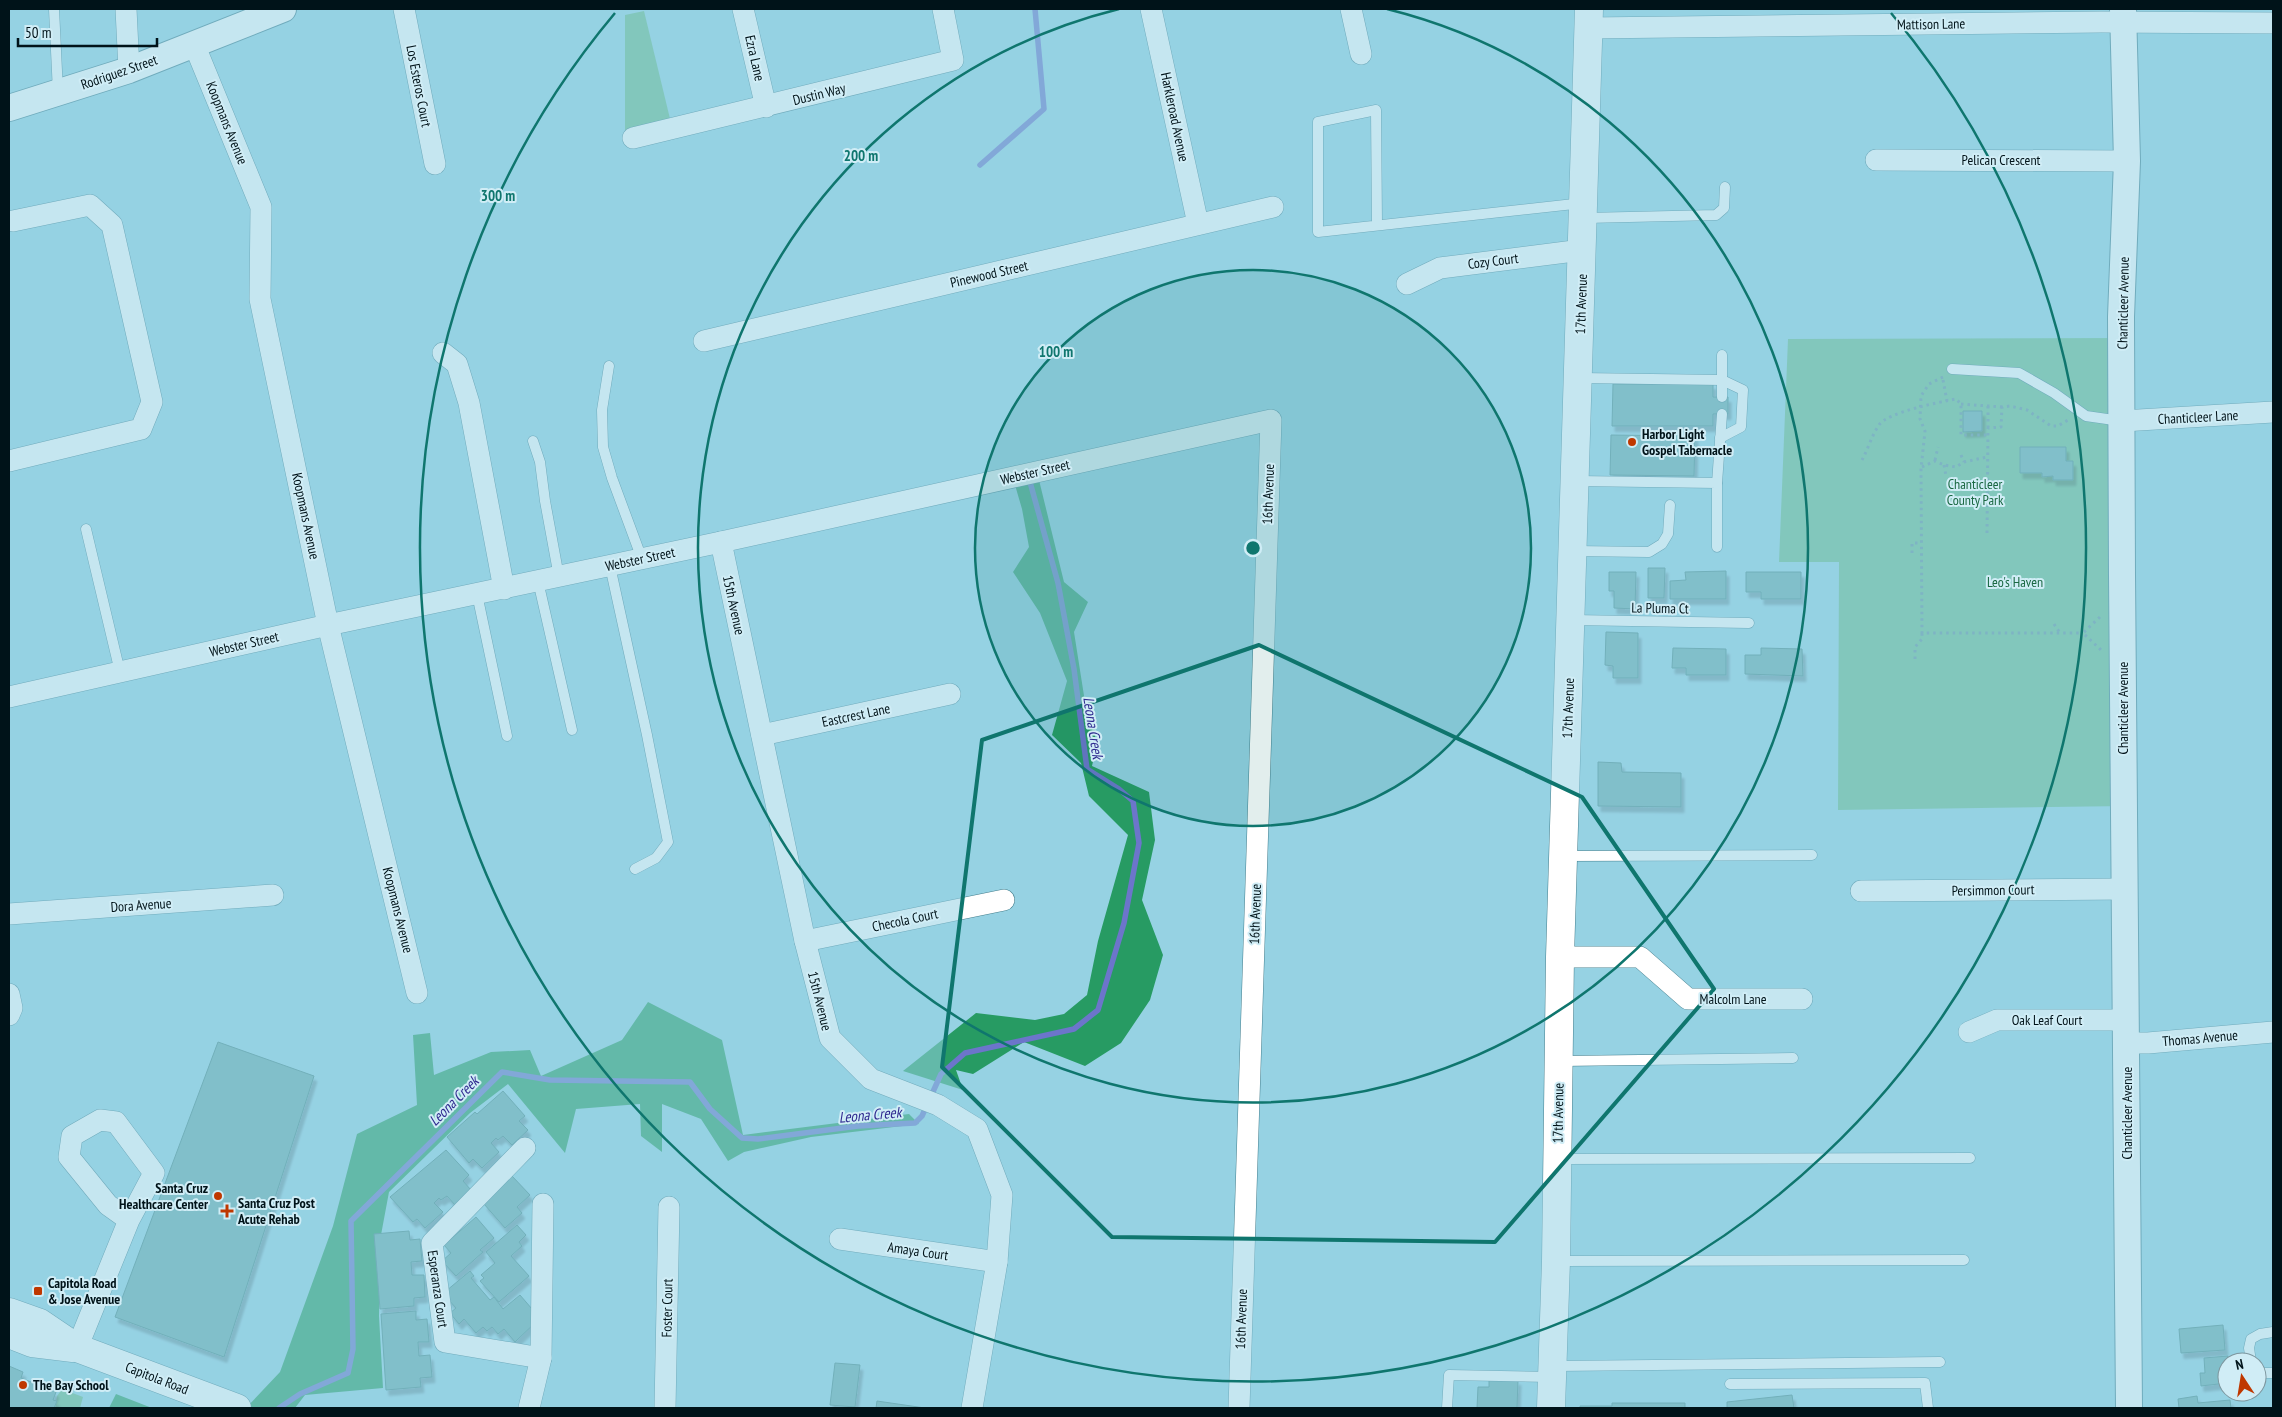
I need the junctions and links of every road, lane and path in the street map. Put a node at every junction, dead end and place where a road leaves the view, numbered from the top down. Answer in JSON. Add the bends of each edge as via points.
{"nodes":[{"id":1,"x":54,"y":9,"type":"edge"},
{"id":2,"x":126,"y":9,"type":"edge"},
{"id":3,"x":282,"y":9,"type":"edge"},
{"id":4,"x":404,"y":9,"type":"edge"},
{"id":5,"x":743,"y":9,"type":"edge"},
{"id":6,"x":943,"y":9,"type":"edge"},
{"id":7,"x":1151,"y":9,"type":"edge"},
{"id":8,"x":1351,"y":9,"type":"edge"},
{"id":9,"x":2124,"y":15,"type":"edge"},
{"id":10,"x":1589,"y":18,"type":"edge"},
{"id":11,"x":2273,"y":23,"type":"edge"},
{"id":12,"x":194,"y":44,"type":"junction"},
{"id":13,"x":1361,"y":54,"type":"dead end"},
{"id":14,"x":129,"y":70,"type":"junction"},
{"id":15,"x":58,"y":93,"type":"junction"},
{"id":16,"x":766,"y":107,"type":"junction"},
{"id":17,"x":9,"y":108,"type":"edge"},
{"id":18,"x":633,"y":138,"type":"dead end"},
{"id":19,"x":1876,"y":160,"type":"dead end"},
{"id":20,"x":2127,"y":161,"type":"junction"},
{"id":21,"x":435,"y":164,"type":"dead end"},
{"id":22,"x":1725,"y":187,"type":"dead end"},
{"id":23,"x":1273,"y":207,"type":"dead end"},
{"id":24,"x":1584,"y":210,"type":"junction"},
{"id":25,"x":10,"y":216,"type":"edge"},
{"id":26,"x":1198,"y":224,"type":"junction"},
{"id":27,"x":1377,"y":225,"type":"junction"},
{"id":28,"x":1582,"y":250,"type":"junction"},
{"id":29,"x":1407,"y":284,"type":"dead end"},
{"id":30,"x":704,"y":341,"type":"dead end"},
{"id":31,"x":443,"y":353,"type":"dead end"},
{"id":32,"x":1722,"y":355,"type":"dead end"},
{"id":33,"x":609,"y":366,"type":"dead end"},
{"id":34,"x":1952,"y":369,"type":"joint"},
{"id":35,"x":1943,"y":377,"type":"junction"},
{"id":36,"x":1579,"y":378,"type":"junction"},
{"id":37,"x":1722,"y":380,"type":"junction"},
{"id":38,"x":1722,"y":397,"type":"dead end"},
{"id":39,"x":1946,"y":401,"type":"junction"},
{"id":40,"x":1961,"y":404,"type":"junction"},
{"id":41,"x":1921,"y":406,"type":"junction"},
{"id":42,"x":1988,"y":406,"type":"junction"},
{"id":43,"x":2002,"y":407,"type":"junction"},
{"id":44,"x":2273,"y":412,"type":"edge"},
{"id":45,"x":1722,"y":414,"type":"dead end"},
{"id":46,"x":1271,"y":420,"type":"joint"},
{"id":47,"x":2122,"y":421,"type":"junction"},
{"id":48,"x":2072,"y":424,"type":"dead end"},
{"id":49,"x":1988,"y":428,"type":"junction"},
{"id":50,"x":1988,"y":436,"type":"junction"},
{"id":51,"x":1720,"y":438,"type":"junction"},
{"id":52,"x":533,"y":441,"type":"dead end"},
{"id":53,"x":1938,"y":447,"type":"dead end"},
{"id":54,"x":1961,"y":455,"type":"dead end"},
{"id":55,"x":1987,"y":457,"type":"junction"},
{"id":56,"x":1862,"y":460,"type":"dead end"},
{"id":57,"x":1935,"y":460,"type":"junction"},
{"id":58,"x":9,"y":462,"type":"edge"},
{"id":59,"x":1964,"y":462,"type":"junction"},
{"id":60,"x":1944,"y":465,"type":"junction"},
{"id":61,"x":1921,"y":467,"type":"junction"},
{"id":62,"x":1946,"y":476,"type":"dead end"},
{"id":63,"x":1987,"y":481,"type":"junction"},
{"id":64,"x":1576,"y":482,"type":"junction"},
{"id":65,"x":1981,"y":482,"type":"dead end"},
{"id":66,"x":1717,"y":483,"type":"junction"},
{"id":67,"x":1670,"y":504,"type":"dead end"},
{"id":68,"x":86,"y":529,"type":"dead end"},
{"id":69,"x":1987,"y":533,"type":"dead end"},
{"id":70,"x":721,"y":542,"type":"junction"},
{"id":71,"x":1921,"y":543,"type":"junction"},
{"id":72,"x":1717,"y":547,"type":"dead end"},
{"id":73,"x":1573,"y":551,"type":"junction"},
{"id":74,"x":1912,"y":553,"type":"dead end"},
{"id":75,"x":642,"y":559,"type":"junction"},
{"id":76,"x":610,"y":566,"type":"junction"},
{"id":77,"x":559,"y":577,"type":"junction"},
{"id":78,"x":538,"y":581,"type":"junction"},
{"id":79,"x":504,"y":589,"type":"junction"},
{"id":80,"x":477,"y":594,"type":"junction"},
{"id":81,"x":2102,"y":615,"type":"dead end"},
{"id":82,"x":1571,"y":620,"type":"junction"},
{"id":83,"x":1750,"y":623,"type":"dead end"},
{"id":84,"x":2054,"y":624,"type":"dead end"},
{"id":85,"x":328,"y":625,"type":"junction"},
{"id":86,"x":1922,"y":633,"type":"junction"},
{"id":87,"x":2060,"y":633,"type":"junction"},
{"id":88,"x":2083,"y":633,"type":"junction"},
{"id":89,"x":2102,"y":650,"type":"dead end"},
{"id":90,"x":1914,"y":659,"type":"dead end"},
{"id":91,"x":120,"y":672,"type":"junction"},
{"id":92,"x":950,"y":694,"type":"dead end"},
{"id":93,"x":9,"y":697,"type":"edge"},
{"id":94,"x":572,"y":730,"type":"dead end"},
{"id":95,"x":762,"y":735,"type":"junction"},
{"id":96,"x":506,"y":736,"type":"dead end"},
{"id":97,"x":1812,"y":855,"type":"dead end"},
{"id":98,"x":1564,"y":856,"type":"junction"},
{"id":99,"x":634,"y":869,"type":"dead end"},
{"id":100,"x":2125,"y":889,"type":"junction"},
{"id":101,"x":1860,"y":891,"type":"dead end"},
{"id":102,"x":273,"y":895,"type":"dead end"},
{"id":103,"x":1004,"y":900,"type":"dead end"},
{"id":104,"x":9,"y":914,"type":"edge"},
{"id":105,"x":806,"y":941,"type":"junction"},
{"id":106,"x":1560,"y":956,"type":"junction"},
{"id":107,"x":417,"y":993,"type":"dead end"},
{"id":108,"x":9,"y":994,"type":"edge"},
{"id":109,"x":1802,"y":999,"type":"dead end"},
{"id":110,"x":9,"y":1015,"type":"edge"},
{"id":111,"x":2127,"y":1031,"type":"junction"},
{"id":112,"x":1969,"y":1032,"type":"dead end"},
{"id":113,"x":2273,"y":1032,"type":"edge"},
{"id":114,"x":1793,"y":1058,"type":"dead end"},
{"id":115,"x":1559,"y":1061,"type":"junction"},
{"id":116,"x":525,"y":1148,"type":"dead end"},
{"id":117,"x":1970,"y":1158,"type":"dead end"},
{"id":118,"x":1558,"y":1160,"type":"junction"},
{"id":119,"x":543,"y":1204,"type":"dead end"},
{"id":120,"x":668,"y":1207,"type":"dead end"},
{"id":121,"x":129,"y":1220,"type":"junction"},
{"id":122,"x":840,"y":1239,"type":"dead end"},
{"id":123,"x":1964,"y":1260,"type":"dead end"},
{"id":124,"x":1556,"y":1261,"type":"junction"},
{"id":125,"x":996,"y":1262,"type":"junction"},
{"id":126,"x":9,"y":1312,"type":"edge"},
{"id":127,"x":2273,"y":1332,"type":"edge"},
{"id":128,"x":9,"y":1334,"type":"edge"},
{"id":129,"x":77,"y":1348,"type":"junction"},
{"id":130,"x":2249,"y":1352,"type":"edge"},
{"id":131,"x":541,"y":1358,"type":"junction"},
{"id":132,"x":1940,"y":1362,"type":"dead end"},
{"id":133,"x":1553,"y":1372,"type":"junction"},
{"id":134,"x":1730,"y":1384,"type":"dead end"},
{"id":135,"x":237,"y":1408,"type":"edge"},
{"id":136,"x":530,"y":1408,"type":"edge"},
{"id":137,"x":665,"y":1408,"type":"edge"},
{"id":138,"x":972,"y":1408,"type":"edge"},
{"id":139,"x":1239,"y":1408,"type":"edge"},
{"id":140,"x":1447,"y":1408,"type":"edge"},
{"id":141,"x":1551,"y":1408,"type":"edge"},
{"id":142,"x":1928,"y":1408,"type":"edge"},
{"id":143,"x":2129,"y":1408,"type":"edge"}],
"edges":[{"from":1,"to":15,"type":"lane"},
{"from":2,"to":14,"type":"street"},
{"from":3,"to":12,"type":"street","name":"Rodriguez Street"},
{"from":4,"to":21,"type":"street","name":"Los Esteros Court"},
{"from":5,"to":16,"type":"street","name":"Ezra Lane"},
{"from":6,"to":16,"type":"street","name":"Dustin Way","via":[[952,60]]},
{"from":7,"to":26,"type":"street","name":"Harkleroad Avenue"},
{"from":8,"to":13,"type":"street"},
{"from":9,"to":10,"type":"street","name":"Mattison Lane"},
{"from":9,"to":11,"type":"street","name":"Mattison Lane"},
{"from":9,"to":20,"type":"street","name":"Chanticleer Avenue"},
{"from":10,"to":24,"type":"main road","name":"17th Avenue"},
{"from":12,"to":14,"type":"street","name":"Rodriguez Street"},
{"from":12,"to":85,"type":"street","name":"Koopmans Avenue","via":[[261,207],[260,299]]},
{"from":14,"to":15,"type":"street","name":"Rodriguez Street"},
{"from":15,"to":17,"type":"street","name":"Rodriguez Street"},
{"from":16,"to":18,"type":"street","name":"Dustin Way"},
{"from":19,"to":20,"type":"street","name":"Pelican Crescent"},
{"from":20,"to":47,"type":"street","name":"Chanticleer Avenue"},
{"from":22,"to":24,"type":"lane","via":[[1724,208],[1716,215]]},
{"from":23,"to":26,"type":"street","name":"Pinewood Street"},
{"from":24,"to":27,"type":"lane"},
{"from":24,"to":28,"type":"main road","name":"17th Avenue"},
{"from":25,"to":58,"type":"street","via":[[90,205],[112,224],[152,402],[141,429]]},
{"from":26,"to":30,"type":"street","name":"Pinewood Street"},
{"from":27,"to":27,"type":"lane","via":[[1318,232],[1318,122],[1376,110]]},
{"from":28,"to":29,"type":"street","name":"Cozy Court","via":[[1440,268]]},
{"from":28,"to":36,"type":"main road","name":"17th Avenue"},
{"from":31,"to":79,"type":"street","via":[[457,364],[469,403]]},
{"from":32,"to":37,"type":"lane"},
{"from":33,"to":75,"type":"lane","via":[[602,410],[603,447]]},
{"from":34,"to":35,"type":"path","via":[[1948,376]]},
{"from":34,"to":47,"type":"lane","via":[[2019,373],[2086,416]]},
{"from":35,"to":39,"type":"path"},
{"from":35,"to":41,"type":"path","via":[[1929,384],[1921,396]]},
{"from":36,"to":37,"type":"lane"},
{"from":36,"to":64,"type":"main road","name":"17th Avenue"},
{"from":37,"to":38,"type":"lane"},
{"from":37,"to":51,"type":"lane","via":[[1743,390],[1741,426]]},
{"from":39,"to":40,"type":"path","via":[[1956,399]]},
{"from":39,"to":41,"type":"path"},
{"from":40,"to":42,"type":"path"},
{"from":40,"to":50,"type":"path","via":[[1961,435]]},
{"from":41,"to":56,"type":"path","via":[[1880,423]]},
{"from":41,"to":61,"type":"path","via":[[1920,419],[1925,431]]},
{"from":42,"to":43,"type":"path"},
{"from":42,"to":49,"type":"path"},
{"from":43,"to":48,"type":"path","via":[[2027,410],[2051,426],[2068,420]]},
{"from":43,"to":49,"type":"path","via":[[2001,428]]},
{"from":44,"to":47,"type":"street","name":"Chanticleer Lane"},
{"from":45,"to":51,"type":"lane"},
{"from":46,"to":70,"type":"street","name":"Webster Street"},
{"from":46,"to":139,"type":"street","name":"16th Avenue"},
{"from":47,"to":100,"type":"street","name":"Chanticleer Avenue"},
{"from":49,"to":50,"type":"path"},
{"from":50,"to":55,"type":"path"},
{"from":51,"to":66,"type":"lane"},
{"from":52,"to":77,"type":"lane","via":[[540,462]]},
{"from":53,"to":57,"type":"path"},
{"from":54,"to":59,"type":"path"},
{"from":55,"to":59,"type":"path"},
{"from":55,"to":63,"type":"path"},
{"from":57,"to":60,"type":"path"},
{"from":57,"to":61,"type":"path"},
{"from":59,"to":60,"type":"path","via":[[1956,467]]},
{"from":60,"to":62,"type":"path"},
{"from":61,"to":71,"type":"path"},
{"from":63,"to":65,"type":"path"},
{"from":63,"to":69,"type":"path"},
{"from":64,"to":66,"type":"lane"},
{"from":64,"to":73,"type":"main road","name":"17th Avenue"},
{"from":66,"to":72,"type":"lane"},
{"from":67,"to":73,"type":"lane","via":[[1668,534],[1662,544],[1649,552]]},
{"from":68,"to":91,"type":"lane"},
{"from":70,"to":75,"type":"street","name":"Webster Street"},
{"from":70,"to":95,"type":"street","name":"15th Avenue"},
{"from":71,"to":74,"type":"path","via":[[1912,543]]},
{"from":71,"to":86,"type":"path"},
{"from":73,"to":82,"type":"main road","name":"17th Avenue"},
{"from":75,"to":76,"type":"street","name":"Webster Street"},
{"from":76,"to":77,"type":"street","name":"Webster Street"},
{"from":76,"to":99,"type":"lane","via":[[668,842],[656,858]]},
{"from":77,"to":78,"type":"street","name":"Webster Street"},
{"from":78,"to":79,"type":"street","name":"Webster Street"},
{"from":78,"to":94,"type":"lane"},
{"from":79,"to":80,"type":"street","name":"Webster Street"},
{"from":80,"to":85,"type":"street","name":"Webster Street"},
{"from":80,"to":96,"type":"lane"},
{"from":81,"to":88,"type":"path"},
{"from":82,"to":83,"type":"lane","name":"La Pluma Ct"},
{"from":82,"to":98,"type":"main road","name":"17th Avenue"},
{"from":84,"to":87,"type":"path"},
{"from":85,"to":91,"type":"street","name":"Webster Street"},
{"from":85,"to":107,"type":"street","name":"Koopmans Avenue"},
{"from":86,"to":87,"type":"path"},
{"from":86,"to":90,"type":"path","via":[[1922,639],[1915,647]]},
{"from":87,"to":88,"type":"path"},
{"from":88,"to":89,"type":"path"},
{"from":91,"to":93,"type":"street","name":"Webster Street"},
{"from":92,"to":95,"type":"street","name":"Eastcrest Lane"},
{"from":95,"to":105,"type":"street","name":"15th Avenue"},
{"from":97,"to":98,"type":"lane"},
{"from":98,"to":106,"type":"main road","name":"17th Avenue"},
{"from":100,"to":101,"type":"street","name":"Persimmon Court"},
{"from":100,"to":111,"type":"street","name":"Chanticleer Avenue"},
{"from":102,"to":104,"type":"street","name":"Dora Avenue"},
{"from":103,"to":105,"type":"street","name":"Checola Court"},
{"from":105,"to":125,"type":"street","name":"15th Avenue","via":[[830,1038],[871,1079],[938,1105],[977,1129],[1002,1195]]},
{"from":106,"to":109,"type":"street","name":"Malcolm Lane","via":[[1640,956],[1688,999]]},
{"from":106,"to":115,"type":"main road","name":"17th Avenue"},
{"from":108,"to":110,"type":"street","via":[[12,1008]]},
{"from":111,"to":112,"type":"street","name":"Oak Leaf Court","via":[[1997,1020]]},
{"from":111,"to":113,"type":"street","name":"Thomas Avenue","via":[[2148,1043]]},
{"from":111,"to":143,"type":"street","name":"Chanticleer Avenue"},
{"from":114,"to":115,"type":"lane"},
{"from":115,"to":118,"type":"main road","name":"17th Avenue"},
{"from":116,"to":131,"type":"street","name":"Esperanza Court","via":[[432,1243],[445,1342]]},
{"from":117,"to":118,"type":"lane"},
{"from":118,"to":124,"type":"main road","name":"17th Avenue"},
{"from":119,"to":131,"type":"street"},
{"from":120,"to":137,"type":"street","name":"Foster Court"},
{"from":121,"to":121,"type":"street","via":[[154,1173],[116,1122],[100,1120],[72,1136],[69,1157],[108,1205]]},
{"from":121,"to":129,"type":"street"},
{"from":122,"to":125,"type":"street","name":"Amaya Court"},
{"from":123,"to":124,"type":"lane"},
{"from":124,"to":133,"type":"main road","name":"17th Avenue"},
{"from":125,"to":138,"type":"street","name":"15th Avenue"},
{"from":126,"to":129,"type":"main road","name":"Capitola Road","via":[[40,1323]]},
{"from":127,"to":130,"type":"lane","via":[[2252,1339]]},
{"from":128,"to":129,"type":"main road","name":"Capitola Road","via":[[32,1343]]},
{"from":129,"to":135,"type":"main road","name":"Capitola Road"},
{"from":131,"to":136,"type":"street"},
{"from":132,"to":133,"type":"lane"},
{"from":133,"to":140,"type":"lane","via":[[1449,1375]]},
{"from":133,"to":141,"type":"main road","name":"17th Avenue"},
{"from":134,"to":142,"type":"lane","via":[[1925,1383]]}]}
